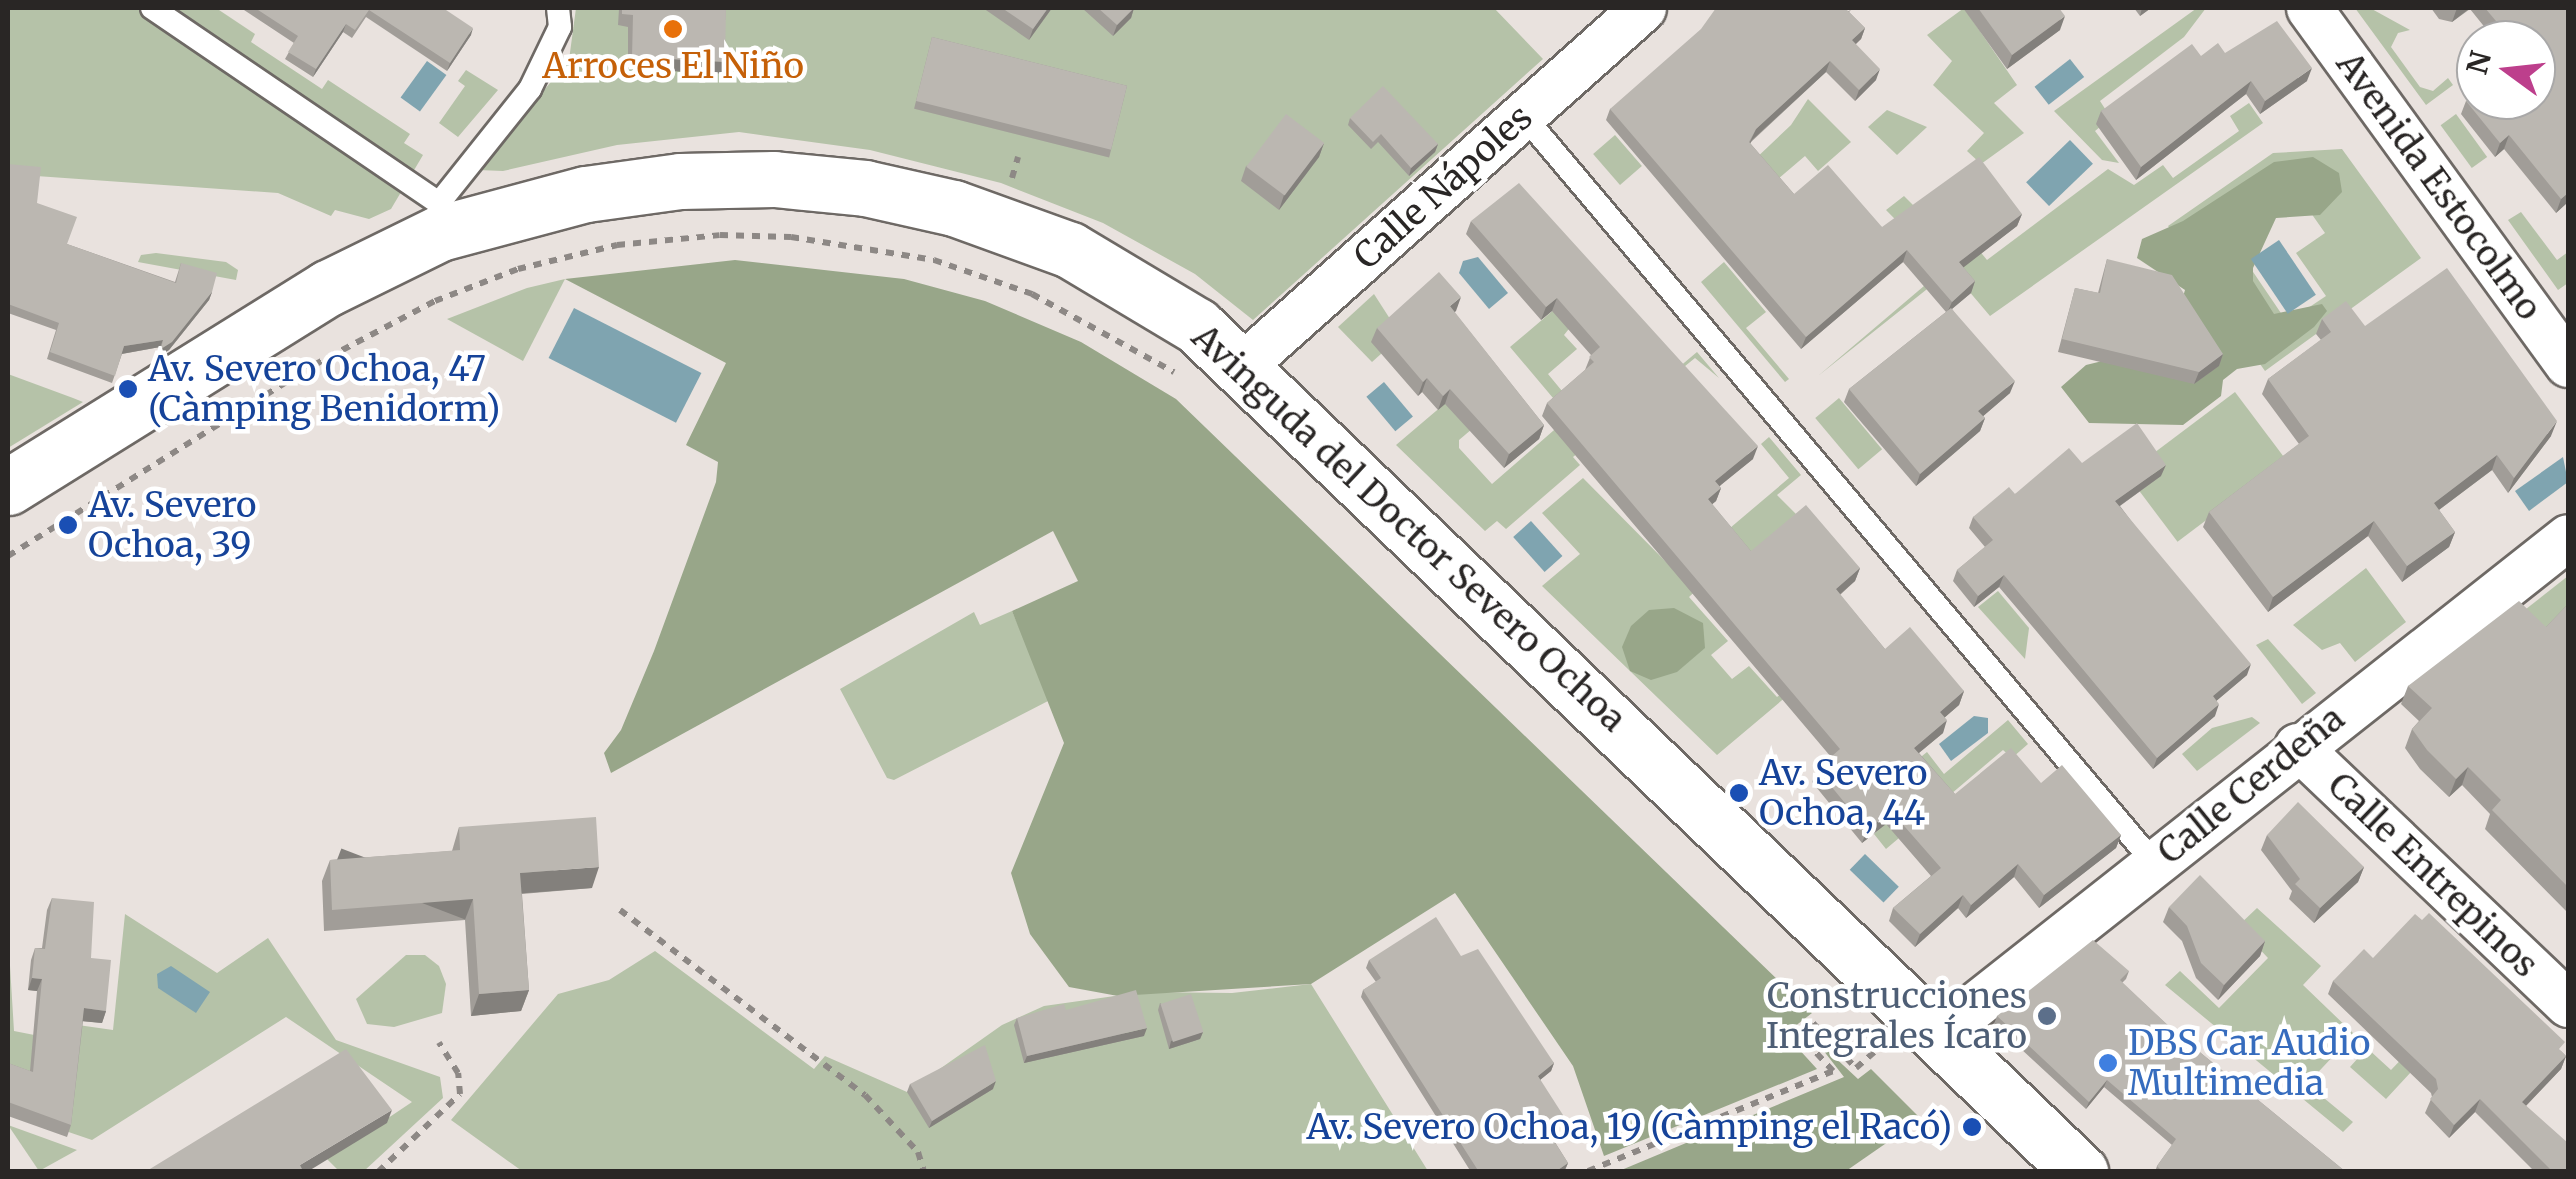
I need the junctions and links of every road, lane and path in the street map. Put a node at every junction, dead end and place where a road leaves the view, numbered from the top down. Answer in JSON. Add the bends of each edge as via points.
{"nodes":[{"id":1,"x":152,"y":8,"type":"edge"},
{"id":2,"x":558,"y":8,"type":"edge"},
{"id":3,"x":1642,"y":8,"type":"edge"},
{"id":4,"x":2309,"y":8,"type":"edge"},
{"id":5,"x":1523,"y":115,"type":"junction"},
{"id":6,"x":440,"y":218,"type":"junction"},
{"id":7,"x":2568,"y":364,"type":"edge"},
{"id":8,"x":1243,"y":365,"type":"junction"},
{"id":9,"x":1181,"y":378,"type":"dead end"},
{"id":10,"x":8,"y":487,"type":"edge"},
{"id":11,"x":2568,"y":537,"type":"edge"},
{"id":12,"x":8,"y":556,"type":"edge"},
{"id":13,"x":2297,"y":746,"type":"junction"},
{"id":14,"x":2154,"y":863,"type":"junction"},
{"id":15,"x":620,"y":910,"type":"dead end"},
{"id":16,"x":2568,"y":1004,"type":"edge"},
{"id":17,"x":1897,"y":1038,"type":"junction"},
{"id":18,"x":439,"y":1042,"type":"dead end"},
{"id":19,"x":1588,"y":1170,"type":"edge"},
{"id":20,"x":378,"y":1172,"type":"edge"},
{"id":21,"x":924,"y":1172,"type":"edge"},
{"id":22,"x":2080,"y":1172,"type":"edge"}],
"edges":[{"from":1,"to":6,"type":"lane"},
{"from":2,"to":6,"type":"lane","via":[[560,27],[530,88]]},
{"from":3,"to":5,"type":"street","name":"Calle Nápoles"},
{"from":4,"to":7,"type":"street","name":"Avenida Estocolmo"},
{"from":5,"to":8,"type":"street","name":"Calle Nápoles"},
{"from":5,"to":14,"type":"lane"},
{"from":6,"to":8,"type":"street","name":"Avinguda del Doctor Severo Ochoa","via":[[680,181],[774,179],[866,188],[954,208],[1070,250],[1141,286]]},
{"from":6,"to":10,"type":"street","name":"Avinguda del Doctor Severo Ochoa"},
{"from":8,"to":17,"type":"street","name":"Avinguda del Doctor Severo Ochoa"},
{"from":9,"to":12,"type":"path","via":[[1032,294],[934,260],[792,237],[720,235],[617,246],[518,269],[435,301],[314,365]]},
{"from":11,"to":13,"type":"street","name":"Calle Cerdeña"},
{"from":13,"to":14,"type":"street","name":"Calle Cerdeña"},
{"from":13,"to":16,"type":"street","name":"Calle Entrepinos"},
{"from":14,"to":17,"type":"street","name":"Calle Cerdeña"},
{"from":15,"to":21,"type":"path","via":[[865,1095],[918,1152]]},
{"from":17,"to":19,"type":"path","via":[[1856,1068],[1813,1023],[1797,1032],[1834,1071]]},
{"from":17,"to":22,"type":"street","name":"Avinguda del Doctor Severo Ochoa"},
{"from":18,"to":20,"type":"path","via":[[458,1073],[460,1094]]}]}
